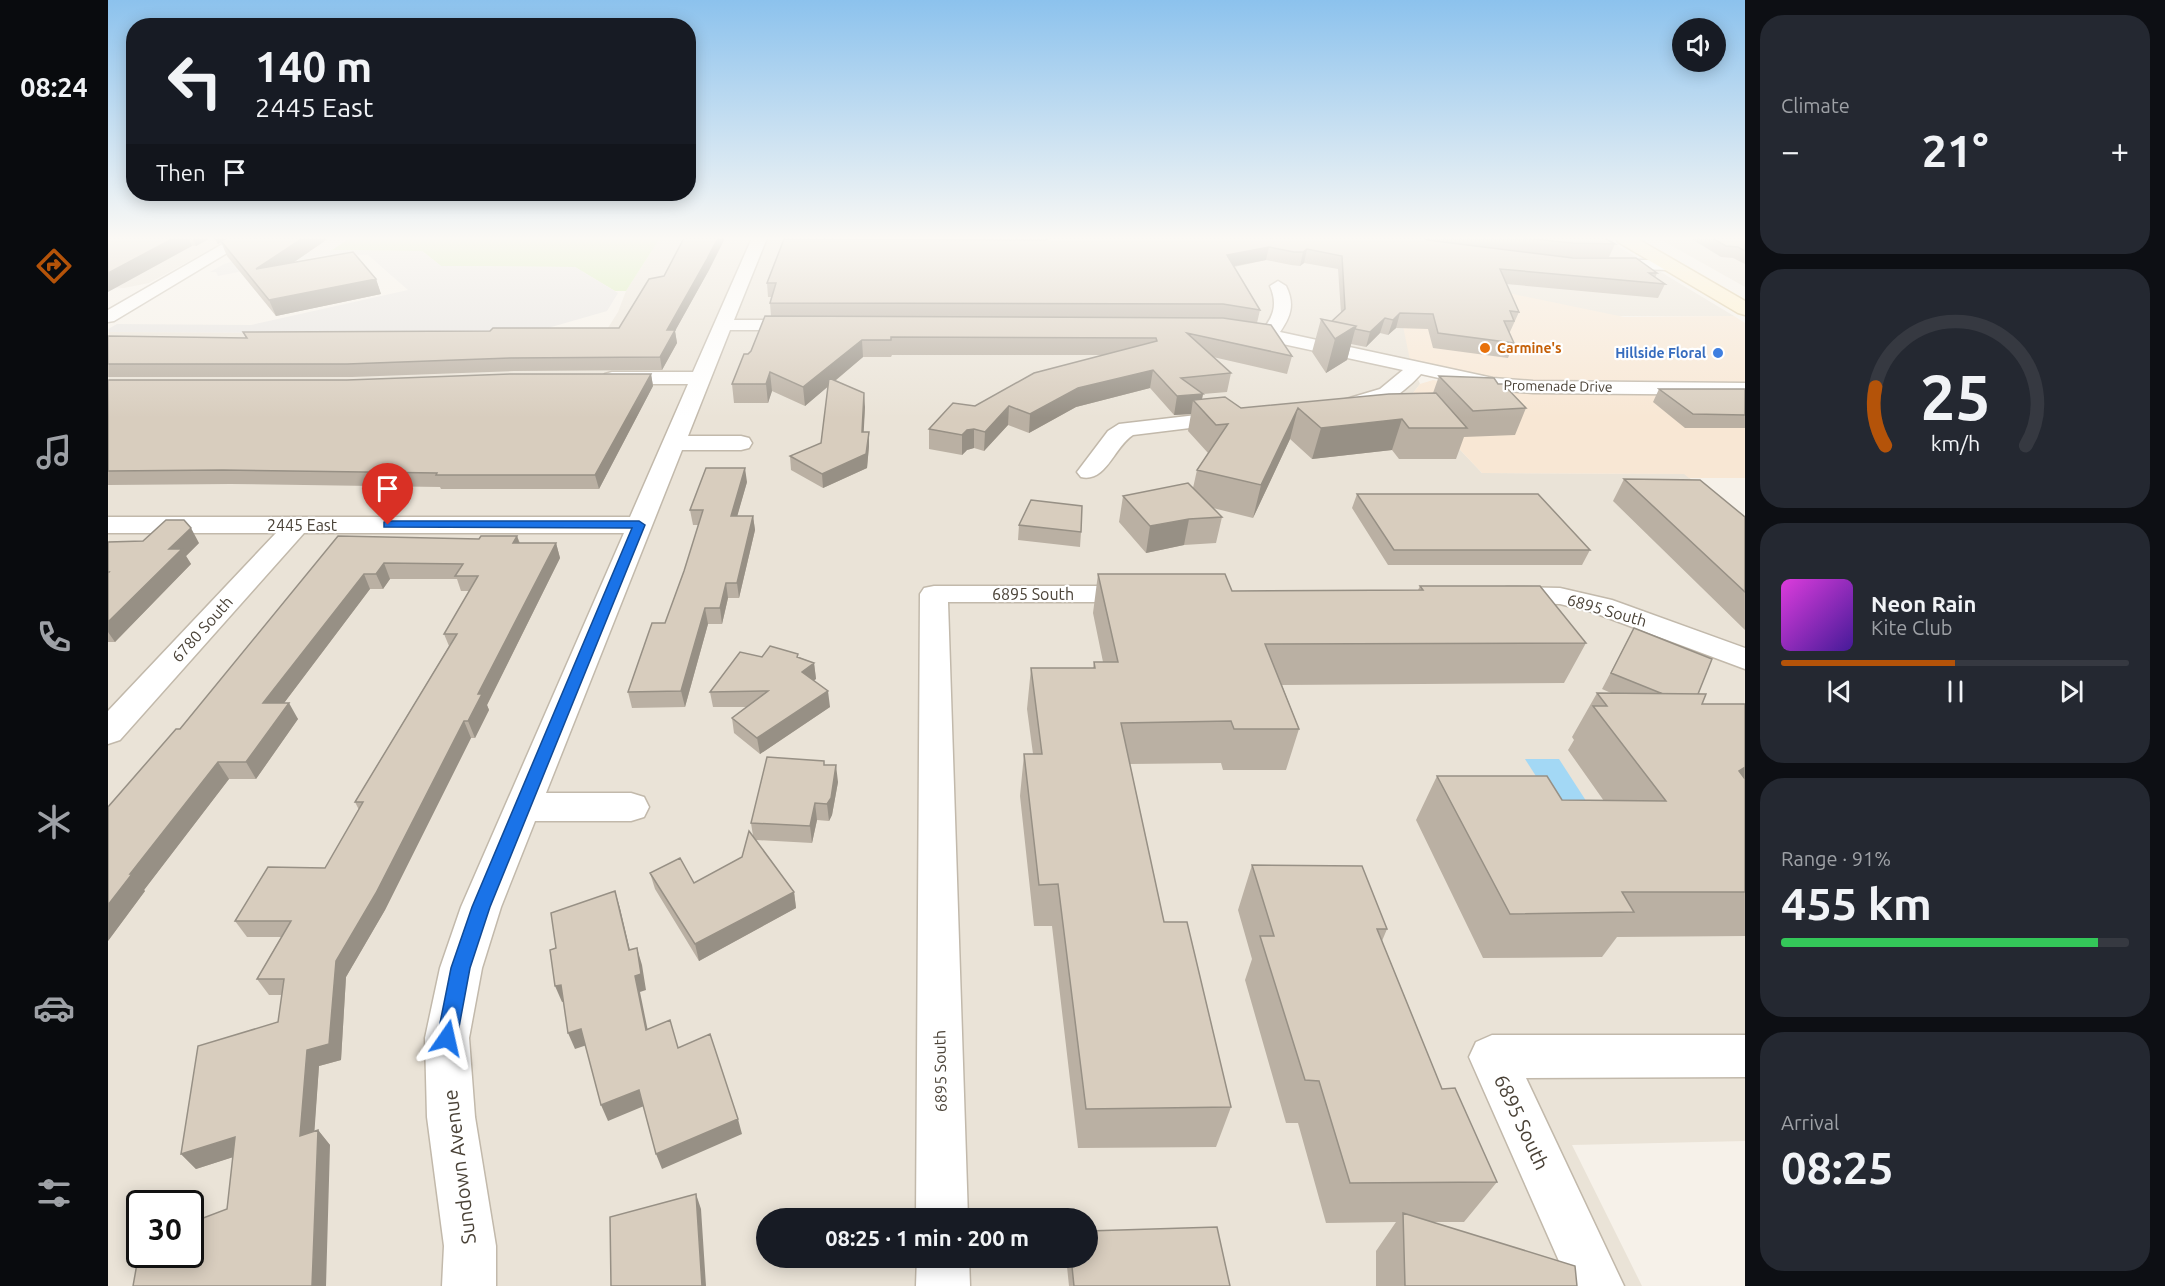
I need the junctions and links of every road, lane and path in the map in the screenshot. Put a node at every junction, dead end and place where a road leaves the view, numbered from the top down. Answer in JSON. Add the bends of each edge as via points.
{"nodes":[{"id":1,"x":140,"y":298,"type":"edge"},
{"id":2,"x":736,"y":298,"type":"edge"},
{"id":3,"x":1284,"y":298,"type":"edge"},
{"id":4,"x":1726,"y":298,"type":"edge"},
{"id":5,"x":1745,"y":309,"type":"edge"},
{"id":6,"x":108,"y":317,"type":"edge"},
{"id":7,"x":723,"y":325,"type":"junction"},
{"id":8,"x":815,"y":325,"type":"edge"},
{"id":9,"x":1220,"y":327,"type":"edge"},
{"id":10,"x":1269,"y":334,"type":"junction"},
{"id":11,"x":1416,"y":368,"type":"junction"},
{"id":12,"x":588,"y":378,"type":"edge"},
{"id":13,"x":701,"y":378,"type":"junction"},
{"id":14,"x":1745,"y":389,"type":"edge"},
{"id":15,"x":1327,"y":407,"type":"edge"},
{"id":16,"x":1252,"y":414,"type":"edge"},
{"id":17,"x":674,"y":443,"type":"junction"},
{"id":18,"x":741,"y":443,"type":"dead end"},
{"id":19,"x":1089,"y":472,"type":"dead end"},
{"id":20,"x":108,"y":525,"type":"edge"},
{"id":21,"x":297,"y":525,"type":"junction"},
{"id":22,"x":639,"y":525,"type":"junction"},
{"id":23,"x":1162,"y":594,"type":"edge"},
{"id":24,"x":1475,"y":595,"type":"edge"},
{"id":25,"x":1745,"y":659,"type":"edge"},
{"id":26,"x":108,"y":732,"type":"edge"},
{"id":27,"x":522,"y":807,"type":"junction"},
{"id":28,"x":631,"y":807,"type":"dead end"},
{"id":29,"x":1745,"y":1056,"type":"edge"},
{"id":30,"x":942,"y":1208,"type":"edge"},
{"id":31,"x":943,"y":1268,"type":"edge"},
{"id":32,"x":469,"y":1286,"type":"edge"},
{"id":33,"x":943,"y":1286,"type":"edge"},
{"id":34,"x":1597,"y":1286,"type":"edge"}],
"edges":[{"from":1,"to":6,"type":"street"},
{"from":2,"to":7,"type":"street","name":"Sundown Avenue"},
{"from":3,"to":10,"type":"street","via":[[1284,310]]},
{"from":4,"to":5,"type":"main road"},
{"from":7,"to":8,"type":"street"},
{"from":7,"to":13,"type":"street","name":"Sundown Avenue"},
{"from":9,"to":10,"type":"street","name":"Promenade Drive"},
{"from":10,"to":11,"type":"street","name":"Promenade Drive"},
{"from":11,"to":14,"type":"street","name":"Promenade Drive","via":[[1518,386]]},
{"from":11,"to":15,"type":"street","via":[[1385,397]]},
{"from":12,"to":13,"type":"street"},
{"from":13,"to":17,"type":"street","name":"Sundown Avenue"},
{"from":16,"to":19,"type":"street","via":[[1127,429],[1116,436]]},
{"from":17,"to":18,"type":"street"},
{"from":17,"to":22,"type":"street","name":"Sundown Avenue"},
{"from":20,"to":21,"type":"street","name":"2445 East"},
{"from":21,"to":22,"type":"street","name":"2445 East"},
{"from":21,"to":26,"type":"street","name":"6780 South"},
{"from":22,"to":27,"type":"street","name":"Sundown Avenue"},
{"from":23,"to":30,"type":"street","name":"6895 South","via":[[934,594]]},
{"from":24,"to":25,"type":"street","name":"6895 South","via":[[1560,596],[1602,606]]},
{"from":27,"to":28,"type":"street"},
{"from":27,"to":32,"type":"street","name":"Sundown Avenue","via":[[464,958],[447,1038],[451,1117],[470,1246]]},
{"from":29,"to":34,"type":"street","name":"6895 South","via":[[1492,1057]]},
{"from":31,"to":33,"type":"street"}]}
